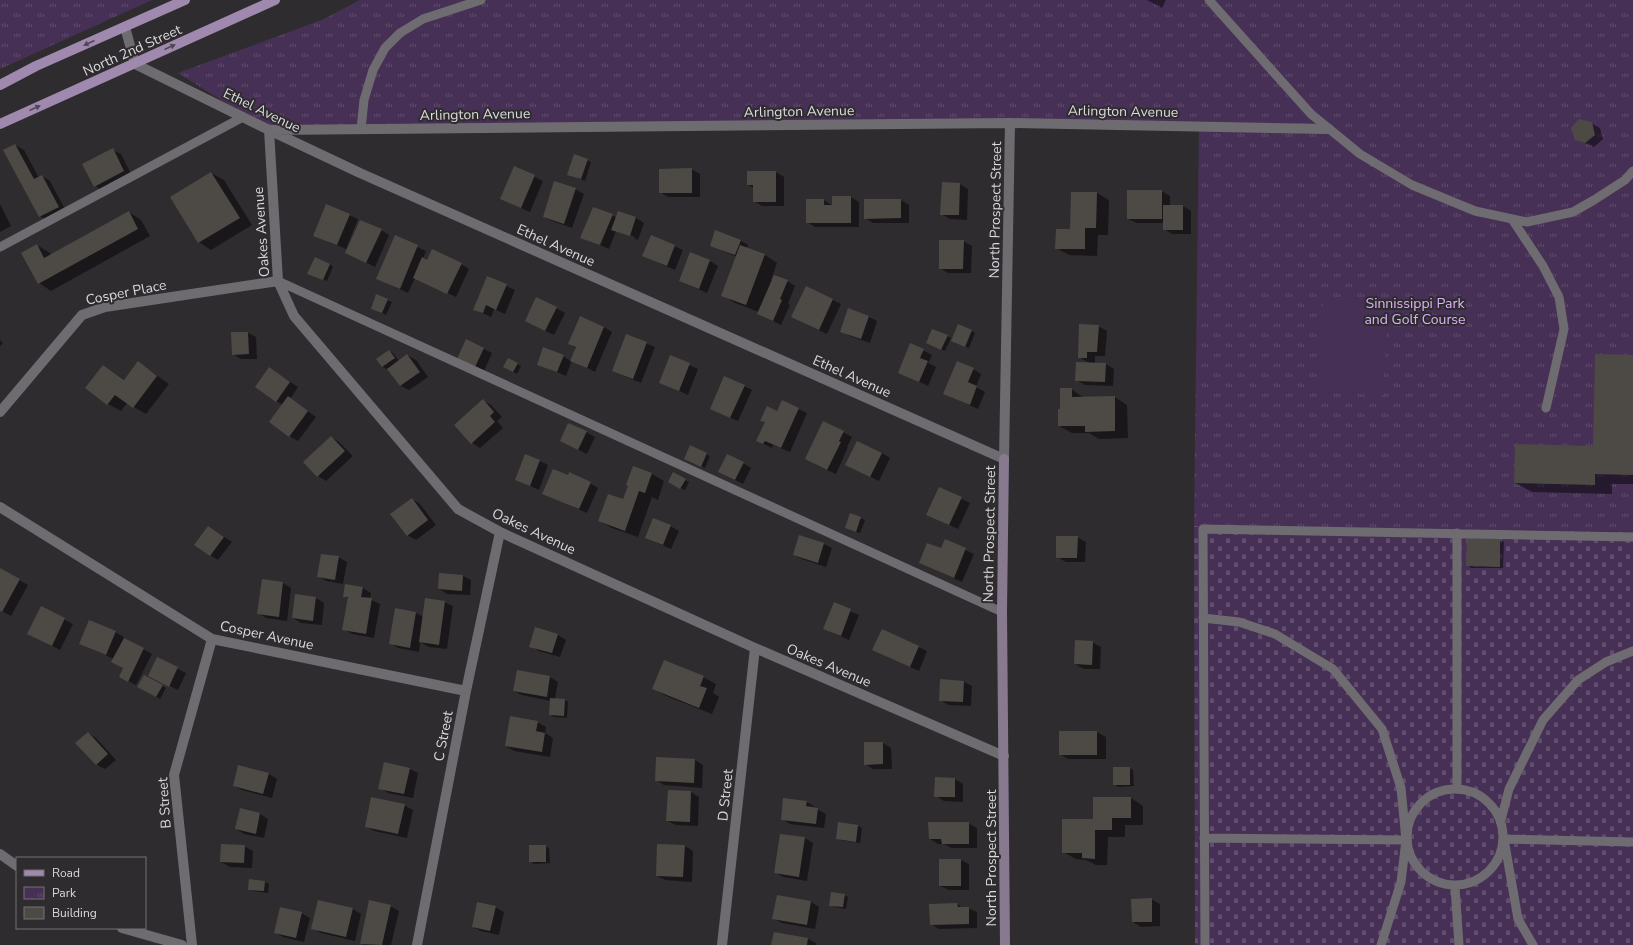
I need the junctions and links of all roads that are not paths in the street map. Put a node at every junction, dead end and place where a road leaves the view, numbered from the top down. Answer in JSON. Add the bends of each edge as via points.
{"nodes":[{"id":1,"x":185,"y":0,"type":"edge"},
{"id":2,"x":275,"y":0,"type":"edge"},
{"id":3,"x":481,"y":0,"type":"edge"},
{"id":4,"x":1209,"y":0,"type":"edge"},
{"id":5,"x":125,"y":27,"type":"junction"},
{"id":6,"x":135,"y":64,"type":"junction"},
{"id":7,"x":0,"y":85,"type":"edge"},
{"id":8,"x":243,"y":117,"type":"junction"},
{"id":9,"x":1010,"y":123,"type":"junction"},
{"id":10,"x":0,"y":124,"type":"edge"},
{"id":11,"x":361,"y":129,"type":"junction"},
{"id":12,"x":1329,"y":129,"type":"junction"},
{"id":13,"x":269,"y":130,"type":"junction"},
{"id":14,"x":1633,"y":171,"type":"edge"},
{"id":15,"x":1512,"y":219,"type":"junction"},
{"id":16,"x":0,"y":248,"type":"edge"},
{"id":17,"x":278,"y":281,"type":"junction"},
{"id":18,"x":1546,"y":408,"type":"dead end"},
{"id":19,"x":0,"y":412,"type":"edge"},
{"id":20,"x":1004,"y":459,"type":"junction"},
{"id":21,"x":0,"y":507,"type":"edge"},
{"id":22,"x":500,"y":532,"type":"junction"},
{"id":23,"x":1457,"y":534,"type":"junction"},
{"id":24,"x":1633,"y":536,"type":"edge"},
{"id":25,"x":1002,"y":612,"type":"junction"},
{"id":26,"x":1203,"y":618,"type":"junction"},
{"id":27,"x":212,"y":639,"type":"junction"},
{"id":28,"x":755,"y":648,"type":"junction"},
{"id":29,"x":1633,"y":651,"type":"edge"},
{"id":30,"x":466,"y":691,"type":"junction"},
{"id":31,"x":1004,"y":756,"type":"junction"},
{"id":32,"x":1457,"y":789,"type":"junction"},
{"id":33,"x":1501,"y":820,"type":"junction"},
{"id":34,"x":1204,"y":838,"type":"junction"},
{"id":35,"x":1504,"y":839,"type":"junction"},
{"id":36,"x":1406,"y":840,"type":"junction"},
{"id":37,"x":1633,"y":842,"type":"edge"},
{"id":38,"x":0,"y":854,"type":"edge"},
{"id":39,"x":16,"y":865,"type":"edge"},
{"id":40,"x":1455,"y":887,"type":"junction"},
{"id":41,"x":126,"y":929,"type":"edge"},
{"id":42,"x":182,"y":945,"type":"edge"},
{"id":43,"x":192,"y":945,"type":"edge"},
{"id":44,"x":418,"y":945,"type":"edge"},
{"id":45,"x":722,"y":945,"type":"edge"},
{"id":46,"x":1006,"y":945,"type":"edge"},
{"id":47,"x":1205,"y":945,"type":"edge"},
{"id":48,"x":1381,"y":945,"type":"edge"},
{"id":49,"x":1459,"y":945,"type":"edge"},
{"id":50,"x":1533,"y":945,"type":"edge"}],
"edges":[{"from":1,"to":5,"type":"main road","name":"North 2nd Street"},
{"from":6,"to":2,"type":"main road","name":"North 2nd Street","one_way":true},
{"from":3,"to":11,"type":"lane","via":[[423,19],[400,33],[385,48],[373,70],[364,100]]},
{"from":4,"to":12,"type":"lane","via":[[1311,114]]},
{"from":5,"to":6,"type":"street"},
{"from":5,"to":7,"type":"main road","name":"North 2nd Street","one_way":true,"via":[[36,66]]},
{"from":6,"to":8,"type":"street","name":"Ethel Avenue"},
{"from":10,"to":6,"type":"main road","name":"North 2nd Street","one_way":true},
{"from":8,"to":13,"type":"street","name":"Ethel Avenue"},
{"from":8,"to":16,"type":"lane"},
{"from":9,"to":11,"type":"street","name":"Arlington Avenue"},
{"from":9,"to":12,"type":"street","name":"Arlington Avenue"},
{"from":9,"to":20,"type":"street","name":"North Prospect Street"},
{"from":11,"to":13,"type":"street","name":"Arlington Avenue"},
{"from":12,"to":15,"type":"lane","via":[[1360,154],[1412,185],[1475,211]]},
{"from":13,"to":17,"type":"street","name":"Oakes Avenue"},
{"from":13,"to":20,"type":"street","name":"Ethel Avenue","via":[[360,173]]},
{"from":14,"to":15,"type":"lane","via":[[1625,180],[1573,212],[1527,222]]},
{"from":15,"to":18,"type":"lane","via":[[1543,266],[1559,297],[1564,329]]},
{"from":17,"to":19,"type":"street","name":"Cosper Place","via":[[105,308],[82,315]]},
{"from":17,"to":22,"type":"street","name":"Oakes Avenue","via":[[294,316],[458,508]]},
{"from":17,"to":25,"type":"lane"},
{"from":20,"to":25,"type":"street","name":"North Prospect Street"},
{"from":21,"to":27,"type":"street","name":"Cosper Avenue"},
{"from":22,"to":28,"type":"street","name":"Oakes Avenue"},
{"from":22,"to":30,"type":"street","name":"C Street"},
{"from":23,"to":24,"type":"lane"},
{"from":23,"to":26,"type":"lane","via":[[1203,529]]},
{"from":23,"to":32,"type":"lane"},
{"from":25,"to":31,"type":"street","name":"North Prospect Street"},
{"from":26,"to":34,"type":"lane"},
{"from":26,"to":36,"type":"lane","via":[[1239,622],[1275,634],[1333,668],[1382,729],[1401,788]]},
{"from":27,"to":30,"type":"street","name":"Cosper Avenue"},
{"from":27,"to":43,"type":"street","name":"B Street","via":[[174,775]]},
{"from":28,"to":31,"type":"street","name":"Oakes Avenue"},
{"from":28,"to":45,"type":"street","name":"D Street"},
{"from":29,"to":33,"type":"lane","via":[[1606,662],[1578,680],[1543,720],[1510,789]]},
{"from":30,"to":44,"type":"street","name":"C Street"},
{"from":31,"to":46,"type":"street","name":"North Prospect Street"},
{"from":32,"to":33,"type":"lane","via":[[1483,797],[1492,805]]},
{"from":32,"to":36,"type":"lane","via":[[1433,793],[1422,801],[1411,815]]},
{"from":33,"to":35,"type":"lane"},
{"from":34,"to":36,"type":"lane"},
{"from":34,"to":47,"type":"lane"},
{"from":35,"to":37,"type":"lane"},
{"from":35,"to":40,"type":"lane","via":[[1500,855],[1488,874],[1467,885]]},
{"from":35,"to":50,"type":"lane","via":[[1518,919]]},
{"from":36,"to":40,"type":"lane","via":[[1410,857],[1424,876],[1443,885]]},
{"from":36,"to":48,"type":"lane","via":[[1401,882]]},
{"from":38,"to":39,"type":"street"},
{"from":40,"to":49,"type":"lane"},
{"from":41,"to":42,"type":"street"}]}
